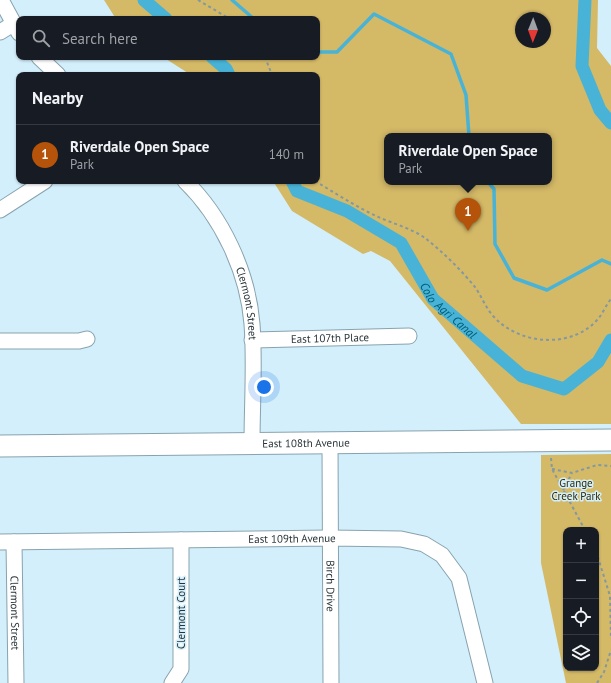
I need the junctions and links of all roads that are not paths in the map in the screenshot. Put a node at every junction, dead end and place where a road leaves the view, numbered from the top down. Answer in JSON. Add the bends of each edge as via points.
{"nodes":[{"id":1,"x":1,"y":0,"type":"edge"},
{"id":2,"x":16,"y":29,"type":"edge"},
{"id":3,"x":0,"y":32,"type":"edge"},
{"id":4,"x":42,"y":60,"type":"edge"},
{"id":5,"x":55,"y":72,"type":"edge"},
{"id":6,"x":40,"y":184,"type":"edge"},
{"id":7,"x":188,"y":184,"type":"edge"},
{"id":8,"x":0,"y":210,"type":"edge"},
{"id":9,"x":409,"y":336,"type":"dead end"},
{"id":10,"x":87,"y":339,"type":"dead end"},
{"id":11,"x":252,"y":340,"type":"junction"},
{"id":12,"x":0,"y":341,"type":"edge"},
{"id":13,"x":611,"y":440,"type":"edge"},
{"id":14,"x":330,"y":442,"type":"junction"},
{"id":15,"x":252,"y":443,"type":"junction"},
{"id":16,"x":0,"y":446,"type":"edge"},
{"id":17,"x":329,"y":538,"type":"junction"},
{"id":18,"x":181,"y":540,"type":"junction"},
{"id":19,"x":7,"y":542,"type":"edge"},
{"id":20,"x":16,"y":683,"type":"edge"},
{"id":21,"x":172,"y":683,"type":"edge"},
{"id":22,"x":331,"y":683,"type":"edge"},
{"id":23,"x":485,"y":683,"type":"edge"}],
"edges":[{"from":1,"to":2,"type":"street"},
{"from":2,"to":3,"type":"street"},
{"from":4,"to":5,"type":"street"},
{"from":6,"to":8,"type":"street"},
{"from":7,"to":11,"type":"street","name":"Clermont Street","via":[[213,214],[237,260],[250,312]]},
{"from":9,"to":11,"type":"street","name":"East 107th Place"},
{"from":10,"to":12,"type":"street"},
{"from":11,"to":15,"type":"street","name":"Clermont Street"},
{"from":13,"to":14,"type":"street","name":"East 108th Avenue"},
{"from":14,"to":15,"type":"street","name":"East 108th Avenue"},
{"from":14,"to":17,"type":"street","name":"Birch Drive"},
{"from":15,"to":16,"type":"street","name":"East 108th Avenue"},
{"from":17,"to":18,"type":"street","name":"East 109th Avenue"},
{"from":17,"to":22,"type":"street","name":"Birch Drive"},
{"from":17,"to":23,"type":"street","name":"East 109th Avenue","via":[[412,541],[434,549],[442,555],[456,570],[463,588]]},
{"from":18,"to":19,"type":"street","name":"East 109th Avenue"},
{"from":18,"to":21,"type":"street","name":"Clermont Court","via":[[181,669]]},
{"from":19,"to":20,"type":"street","name":"Clermont Street"}]}
